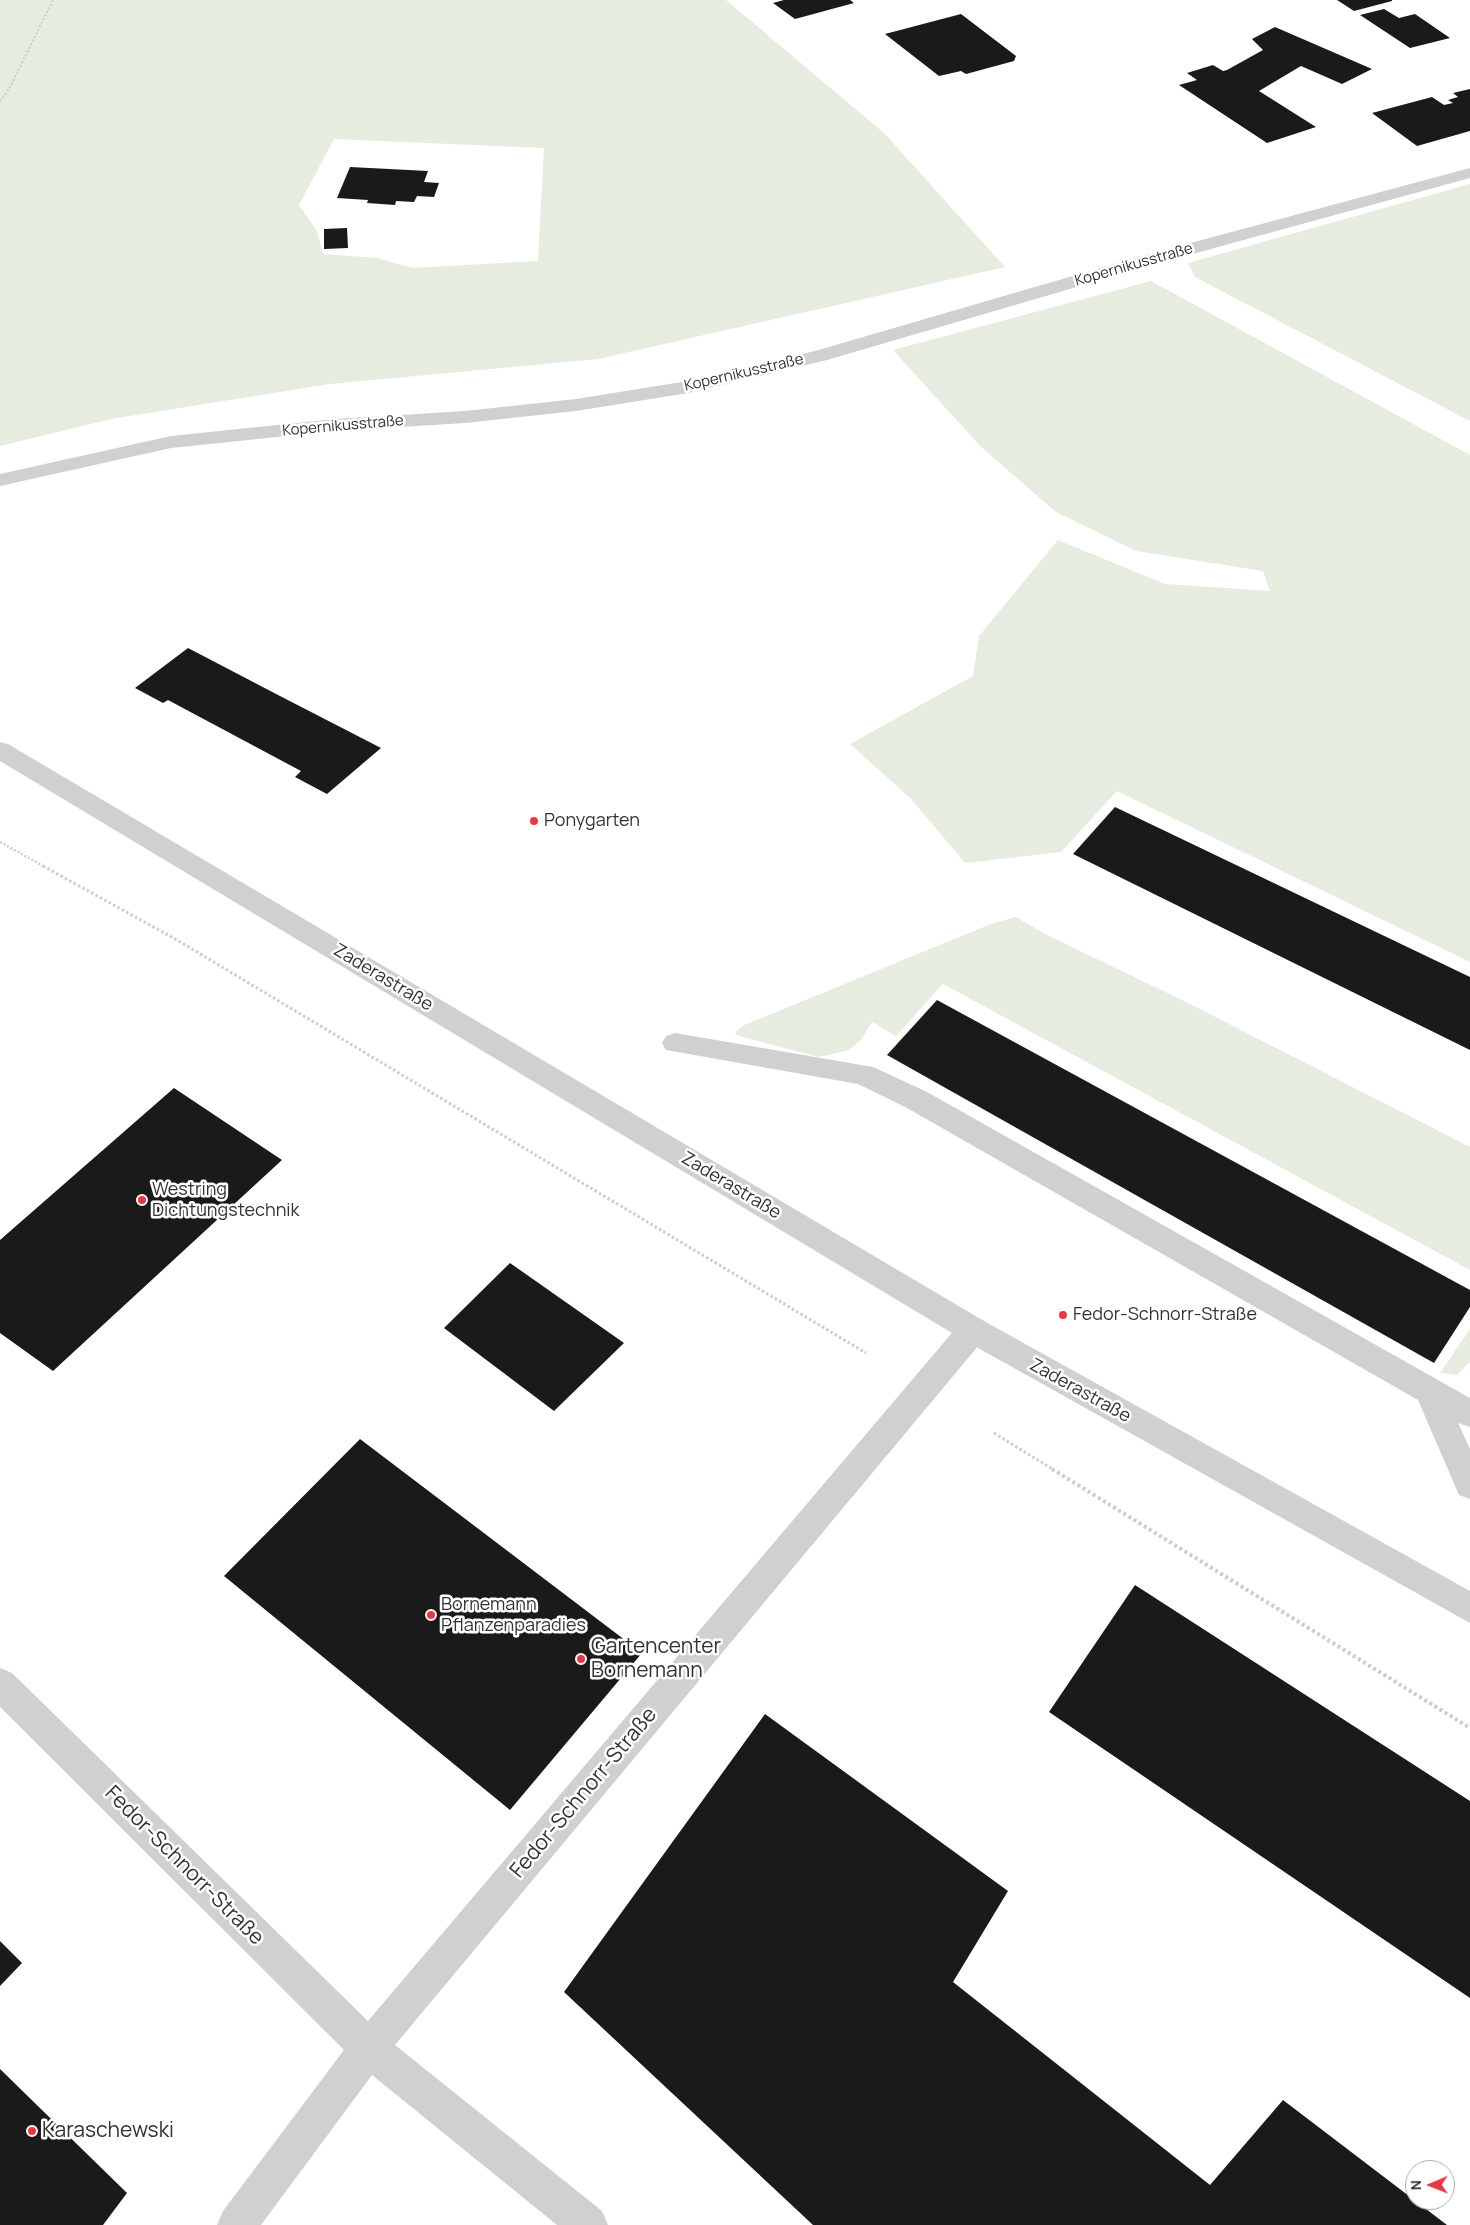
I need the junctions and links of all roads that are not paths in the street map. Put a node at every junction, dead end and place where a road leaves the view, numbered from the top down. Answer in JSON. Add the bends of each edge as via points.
{"nodes":[{"id":1,"x":1470,"y":173,"type":"edge"},
{"id":2,"x":0,"y":480,"type":"edge"},
{"id":3,"x":0,"y":750,"type":"edge"},
{"id":4,"x":675,"y":1043,"type":"dead end"},
{"id":5,"x":972,"y":1330,"type":"junction"},
{"id":6,"x":1429,"y":1391,"type":"junction"},
{"id":7,"x":1470,"y":1414,"type":"edge"},
{"id":8,"x":1470,"y":1485,"type":"edge"},
{"id":9,"x":1470,"y":1608,"type":"edge"},
{"id":10,"x":0,"y":1684,"type":"edge"},
{"id":11,"x":369,"y":2048,"type":"junction"},
{"id":12,"x":237,"y":2225,"type":"edge"},
{"id":13,"x":588,"y":2225,"type":"edge"}],
"edges":[{"from":1,"to":2,"type":"street","name":"Kopernikusstraße","via":[[1138,263],[820,356],[688,387],[576,405],[465,417],[335,425],[171,442]]},
{"from":3,"to":5,"type":"street","name":"Zaderastraße"},
{"from":4,"to":6,"type":"street","via":[[863,1074],[918,1100]]},
{"from":5,"to":9,"type":"street","name":"Zaderastraße"},
{"from":5,"to":11,"type":"street","name":"Fedor-Schnorr-Straße"},
{"from":6,"to":7,"type":"street"},
{"from":6,"to":8,"type":"street"},
{"from":10,"to":11,"type":"street","name":"Fedor-Schnorr-Straße"},
{"from":11,"to":12,"type":"street","name":"Fedor-Schnorr-Straße"},
{"from":11,"to":13,"type":"street","name":"Fedor-Schnorr-Straße"}]}
